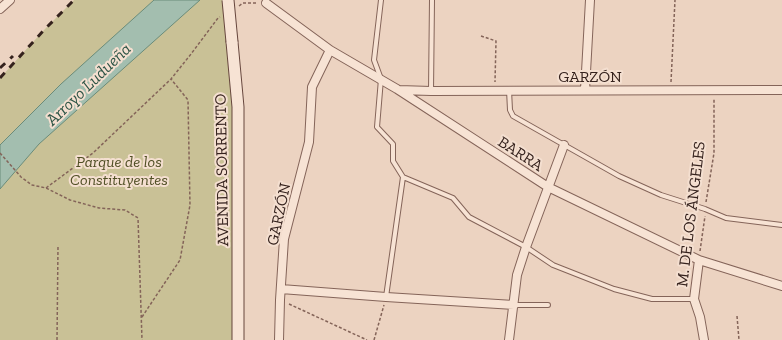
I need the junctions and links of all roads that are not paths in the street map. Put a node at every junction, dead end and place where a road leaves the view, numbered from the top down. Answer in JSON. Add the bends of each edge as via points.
{"nodes":[{"id":1,"x":10,"y":0,"type":"edge"},
{"id":2,"x":381,"y":0,"type":"edge"},
{"id":3,"x":432,"y":0,"type":"edge"},
{"id":4,"x":590,"y":0,"type":"edge"},
{"id":5,"x":268,"y":2,"type":"edge"},
{"id":6,"x":233,"y":3,"type":"edge"},
{"id":7,"x":0,"y":9,"type":"edge"},
{"id":8,"x":330,"y":50,"type":"junction"},
{"id":9,"x":381,"y":79,"type":"junction"},
{"id":10,"x":398,"y":90,"type":"junction"},
{"id":11,"x":431,"y":90,"type":"junction"},
{"id":12,"x":509,"y":90,"type":"junction"},
{"id":13,"x":585,"y":90,"type":"junction"},
{"id":14,"x":782,"y":90,"type":"edge"},
{"id":15,"x":564,"y":145,"type":"junction"},
{"id":16,"x":403,"y":177,"type":"junction"},
{"id":17,"x":548,"y":188,"type":"junction"},
{"id":18,"x":782,"y":225,"type":"edge"},
{"id":19,"x":526,"y":247,"type":"junction"},
{"id":20,"x":699,"y":260,"type":"junction"},
{"id":21,"x":782,"y":286,"type":"edge"},
{"id":22,"x":281,"y":289,"type":"junction"},
{"id":23,"x":386,"y":297,"type":"junction"},
{"id":24,"x":694,"y":300,"type":"junction"},
{"id":25,"x":514,"y":305,"type":"junction"},
{"id":26,"x":548,"y":305,"type":"dead end"},
{"id":27,"x":238,"y":340,"type":"edge"},
{"id":28,"x":279,"y":340,"type":"edge"},
{"id":29,"x":509,"y":340,"type":"edge"},
{"id":30,"x":704,"y":340,"type":"edge"}],
"edges":[{"from":1,"to":7,"type":"street"},
{"from":2,"to":9,"type":"lane","via":[[374,60]]},
{"from":3,"to":11,"type":"lane"},
{"from":4,"to":13,"type":"street"},
{"from":5,"to":8,"type":"street","name":"BARRA"},
{"from":6,"to":27,"type":"main road","name":"AVENIDA SORRENTO","bridge":true,"via":[[232,42],[238,107]]},
{"from":8,"to":9,"type":"street","name":"BARRA"},
{"from":8,"to":22,"type":"street","name":"GARZÓN","via":[[312,87],[309,142],[284,239]]},
{"from":9,"to":10,"type":"street","name":"BARRA"},
{"from":9,"to":16,"type":"lane","via":[[377,127],[393,144],[393,161]]},
{"from":10,"to":11,"type":"street","name":"GARZÓN"},
{"from":10,"to":17,"type":"street","name":"BARRA"},
{"from":11,"to":12,"type":"street","name":"GARZÓN"},
{"from":12,"to":13,"type":"street","name":"GARZÓN"},
{"from":12,"to":15,"type":"lane","name":"BARRA","via":[[510,110],[513,116]]},
{"from":13,"to":14,"type":"street","name":"GARZÓN"},
{"from":15,"to":17,"type":"street"},
{"from":15,"to":18,"type":"lane","name":"BARRA","via":[[619,176],[660,195],[726,218]]},
{"from":16,"to":19,"type":"lane","via":[[453,198],[469,218]]},
{"from":16,"to":23,"type":"lane"},
{"from":17,"to":19,"type":"street"},
{"from":17,"to":20,"type":"street","name":"BARRA"},
{"from":19,"to":24,"type":"lane","via":[[553,265],[614,289],[652,299]]},
{"from":19,"to":25,"type":"street","via":[[517,275]]},
{"from":20,"to":21,"type":"street","name":"BARRA"},
{"from":20,"to":24,"type":"street","name":"M. DE LOS ÁNGELES"},
{"from":22,"to":23,"type":"street"},
{"from":22,"to":28,"type":"street","name":"GARZÓN"},
{"from":23,"to":25,"type":"street"},
{"from":24,"to":30,"type":"street","name":"M. DE LOS ÁNGELES"},
{"from":25,"to":26,"type":"lane"},
{"from":25,"to":29,"type":"street"}]}
